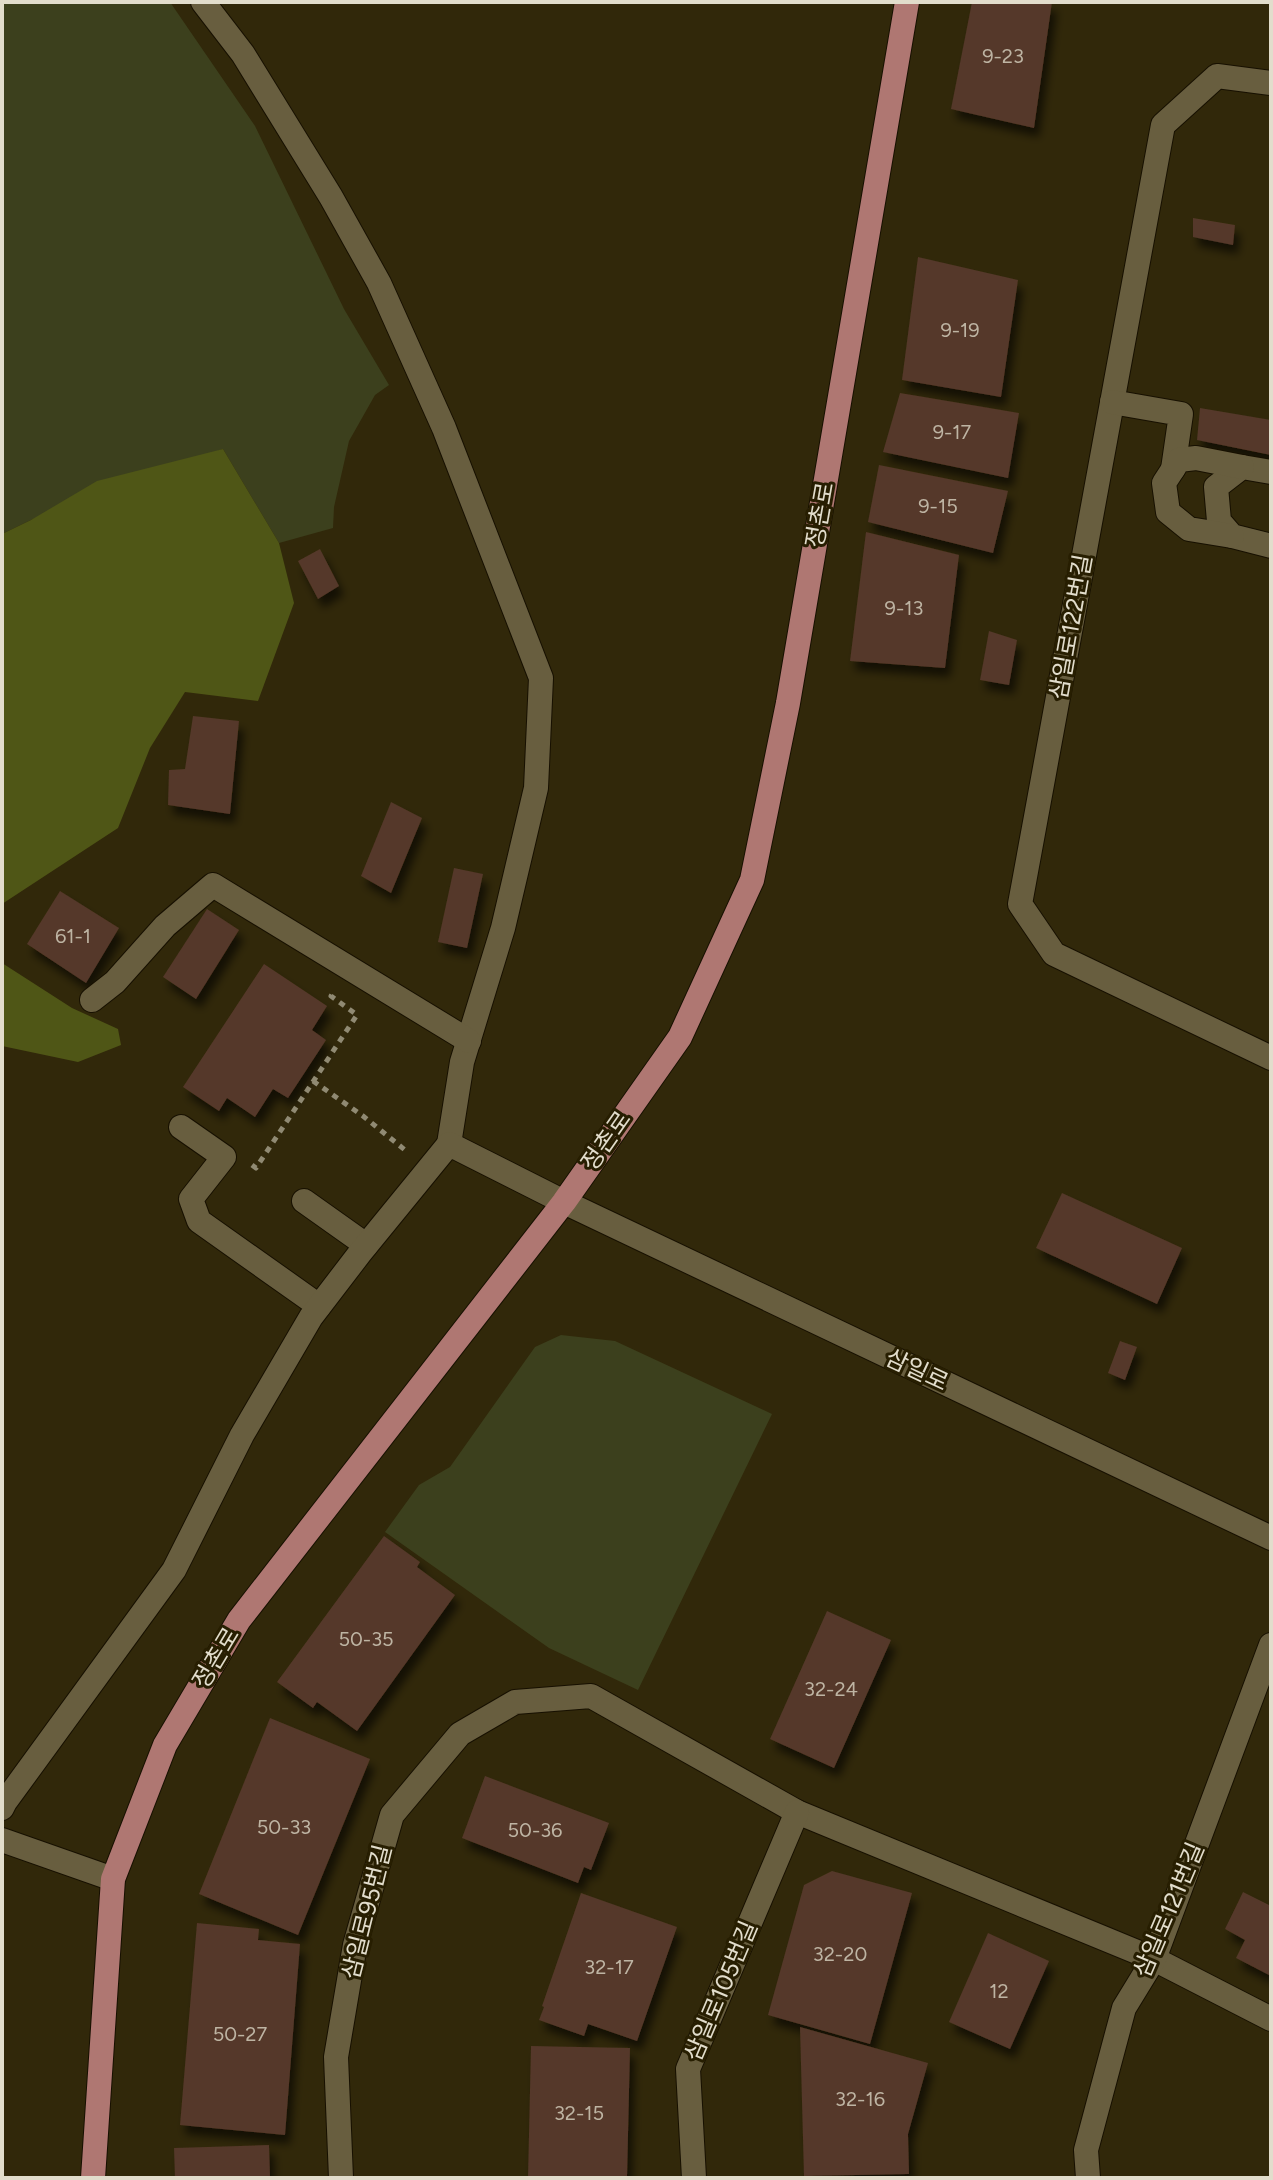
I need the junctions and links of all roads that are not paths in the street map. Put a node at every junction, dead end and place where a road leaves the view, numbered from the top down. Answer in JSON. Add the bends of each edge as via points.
{"nodes":[{"id":1,"x":203,"y":2,"type":"edge"},
{"id":2,"x":907,"y":2,"type":"edge"},
{"id":3,"x":1271,"y":83,"type":"edge"},
{"id":4,"x":1112,"y":402,"type":"junction"},
{"id":5,"x":1242,"y":467,"type":"junction"},
{"id":6,"x":1173,"y":469,"type":"junction"},
{"id":7,"x":1271,"y":472,"type":"edge"},
{"id":8,"x":1232,"y":536,"type":"junction"},
{"id":9,"x":1271,"y":546,"type":"edge"},
{"id":10,"x":92,"y":1000,"type":"dead end"},
{"id":11,"x":469,"y":1041,"type":"junction"},
{"id":12,"x":1271,"y":1058,"type":"edge"},
{"id":13,"x":181,"y":1127,"type":"dead end"},
{"id":14,"x":449,"y":1144,"type":"junction"},
{"id":15,"x":304,"y":1201,"type":"dead end"},
{"id":16,"x":564,"y":1202,"type":"junction"},
{"id":17,"x":366,"y":1245,"type":"junction"},
{"id":18,"x":319,"y":1306,"type":"junction"},
{"id":19,"x":1271,"y":1538,"type":"edge"},
{"id":20,"x":1271,"y":1645,"type":"edge"},
{"id":21,"x":2,"y":1808,"type":"edge"},
{"id":22,"x":797,"y":1812,"type":"junction"},
{"id":23,"x":2,"y":1840,"type":"edge"},
{"id":24,"x":113,"y":1879,"type":"junction"},
{"id":25,"x":1154,"y":1959,"type":"junction"},
{"id":26,"x":1271,"y":2019,"type":"edge"},
{"id":27,"x":93,"y":2178,"type":"edge"},
{"id":28,"x":341,"y":2178,"type":"edge"},
{"id":29,"x":694,"y":2178,"type":"edge"},
{"id":30,"x":1088,"y":2178,"type":"edge"}],
"edges":[{"from":1,"to":11,"type":"street","via":[[243,54],[379,283],[444,428],[541,678],[536,788]]},
{"from":2,"to":16,"type":"main road","name":"정촌로","via":[[791,687],[752,880],[680,1037]]},
{"from":3,"to":4,"type":"street","name":"삼일로122번길","via":[[1217,76],[1163,125]]},
{"from":4,"to":6,"type":"street","via":[[1181,414]]},
{"from":4,"to":12,"type":"street","name":"삼일로122번길","via":[[1020,904],[1054,954]]},
{"from":5,"to":6,"type":"street","via":[[1196,458],[1179,460]]},
{"from":5,"to":7,"type":"street"},
{"from":5,"to":8,"type":"street","via":[[1216,487],[1219,521]]},
{"from":6,"to":8,"type":"street","via":[[1164,483],[1168,512],[1189,529]]},
{"from":8,"to":9,"type":"street"},
{"from":10,"to":11,"type":"street","via":[[213,885]]},
{"from":11,"to":14,"type":"street"},
{"from":13,"to":18,"type":"street","via":[[224,1157],[191,1199],[199,1221]]},
{"from":14,"to":16,"type":"street","name":"삼일로"},
{"from":14,"to":17,"type":"street"},
{"from":15,"to":17,"type":"street"},
{"from":16,"to":19,"type":"street","name":"삼일로"},
{"from":16,"to":24,"type":"main road","name":"정촌로","via":[[239,1620],[165,1745]]},
{"from":17,"to":18,"type":"street"},
{"from":18,"to":21,"type":"street","via":[[242,1435],[174,1570]]},
{"from":20,"to":25,"type":"street","name":"삼일로121번길"},
{"from":22,"to":25,"type":"street"},
{"from":22,"to":28,"type":"street","name":"삼일로95번길","via":[[591,1696],[515,1702],[460,1734],[392,1815],[355,1945],[336,2057]]},
{"from":22,"to":29,"type":"street","name":"삼일로105번길","via":[[688,2069]]},
{"from":23,"to":24,"type":"street"},
{"from":24,"to":27,"type":"main road","name":"정촌로"},
{"from":25,"to":26,"type":"street"},
{"from":25,"to":30,"type":"street","name":"삼일로121번길","via":[[1124,2008],[1086,2150]]}]}
